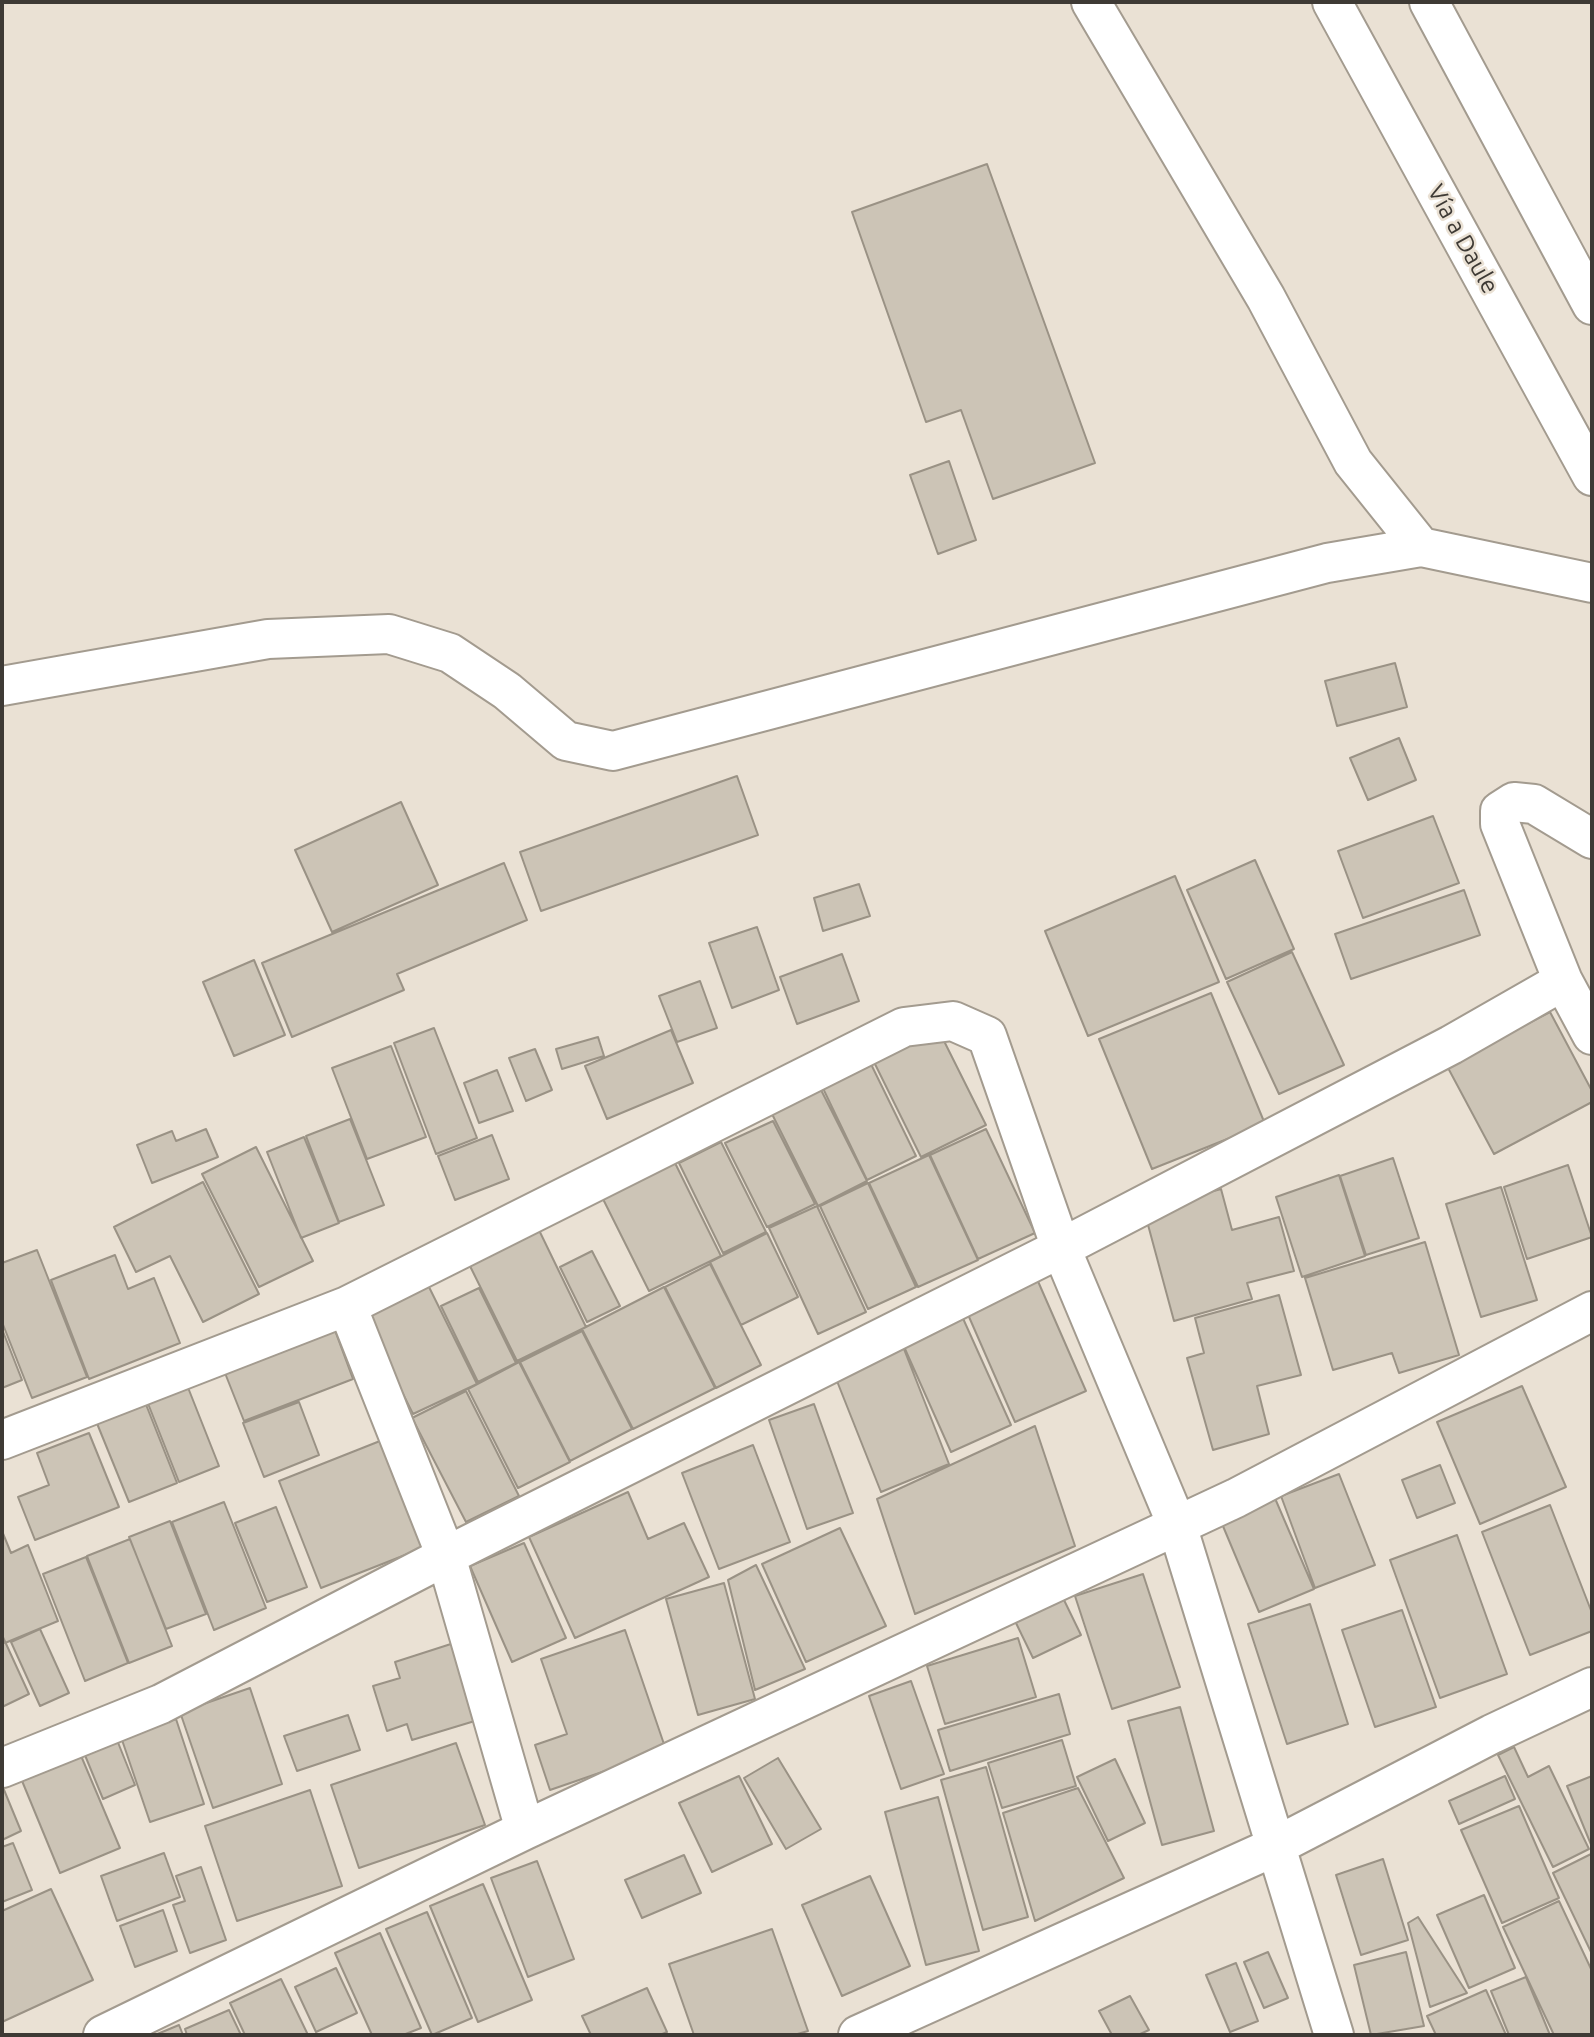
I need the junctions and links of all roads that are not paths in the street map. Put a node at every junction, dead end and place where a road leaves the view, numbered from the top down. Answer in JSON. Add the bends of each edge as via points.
{"nodes":[{"id":1,"x":1091,"y":2,"type":"edge"},
{"id":2,"x":1332,"y":2,"type":"edge"},
{"id":3,"x":1429,"y":2,"type":"edge"},
{"id":4,"x":1592,"y":304,"type":"edge"},
{"id":5,"x":1592,"y":477,"type":"edge"},
{"id":6,"x":1421,"y":547,"type":"junction"},
{"id":7,"x":1592,"y":583,"type":"edge"},
{"id":8,"x":2,"y":686,"type":"edge"},
{"id":9,"x":1592,"y":839,"type":"edge"},
{"id":10,"x":1563,"y":981,"type":"junction"},
{"id":11,"x":1592,"y":1035,"type":"edge"},
{"id":12,"x":1061,"y":1248,"type":"junction"},
{"id":13,"x":347,"y":1306,"type":"junction"},
{"id":14,"x":1592,"y":1311,"type":"edge"},
{"id":15,"x":2,"y":1440,"type":"edge"},
{"id":16,"x":1177,"y":1525,"type":"junction"},
{"id":17,"x":446,"y":1556,"type":"junction"},
{"id":18,"x":1592,"y":1687,"type":"edge"},
{"id":19,"x":2,"y":1768,"type":"edge"},
{"id":20,"x":524,"y":1830,"type":"junction"},
{"id":21,"x":1274,"y":1847,"type":"junction"},
{"id":22,"x":103,"y":2035,"type":"edge"},
{"id":23,"x":858,"y":2035,"type":"edge"},
{"id":24,"x":1334,"y":2035,"type":"edge"}],
"edges":[{"from":1,"to":6,"type":"main road","via":[[1266,298],[1353,462]]},
{"from":2,"to":5,"type":"main road","name":"Vía a Daule"},
{"from":3,"to":4,"type":"main road"},
{"from":6,"to":7,"type":"main road"},
{"from":6,"to":8,"type":"main road","via":[[1326,563],[613,751],[566,741],[507,691],[450,653],[389,634],[268,639]]},
{"from":9,"to":10,"type":"main road","via":[[1534,804],[1514,803],[1500,811],[1500,824]]},
{"from":10,"to":11,"type":"main road"},
{"from":10,"to":12,"type":"main road","via":[[1451,1045]]},
{"from":12,"to":13,"type":"main road","via":[[987,1036],[953,1021],[904,1027]]},
{"from":12,"to":16,"type":"main road"},
{"from":12,"to":17,"type":"main road"},
{"from":13,"to":15,"type":"main road"},
{"from":13,"to":17,"type":"main road"},
{"from":14,"to":16,"type":"main road"},
{"from":16,"to":20,"type":"main road"},
{"from":16,"to":21,"type":"main road"},
{"from":17,"to":19,"type":"main road","via":[[161,1704]]},
{"from":17,"to":20,"type":"main road"},
{"from":18,"to":21,"type":"main road"},
{"from":20,"to":22,"type":"main road"},
{"from":21,"to":23,"type":"main road"},
{"from":21,"to":24,"type":"main road"}]}
